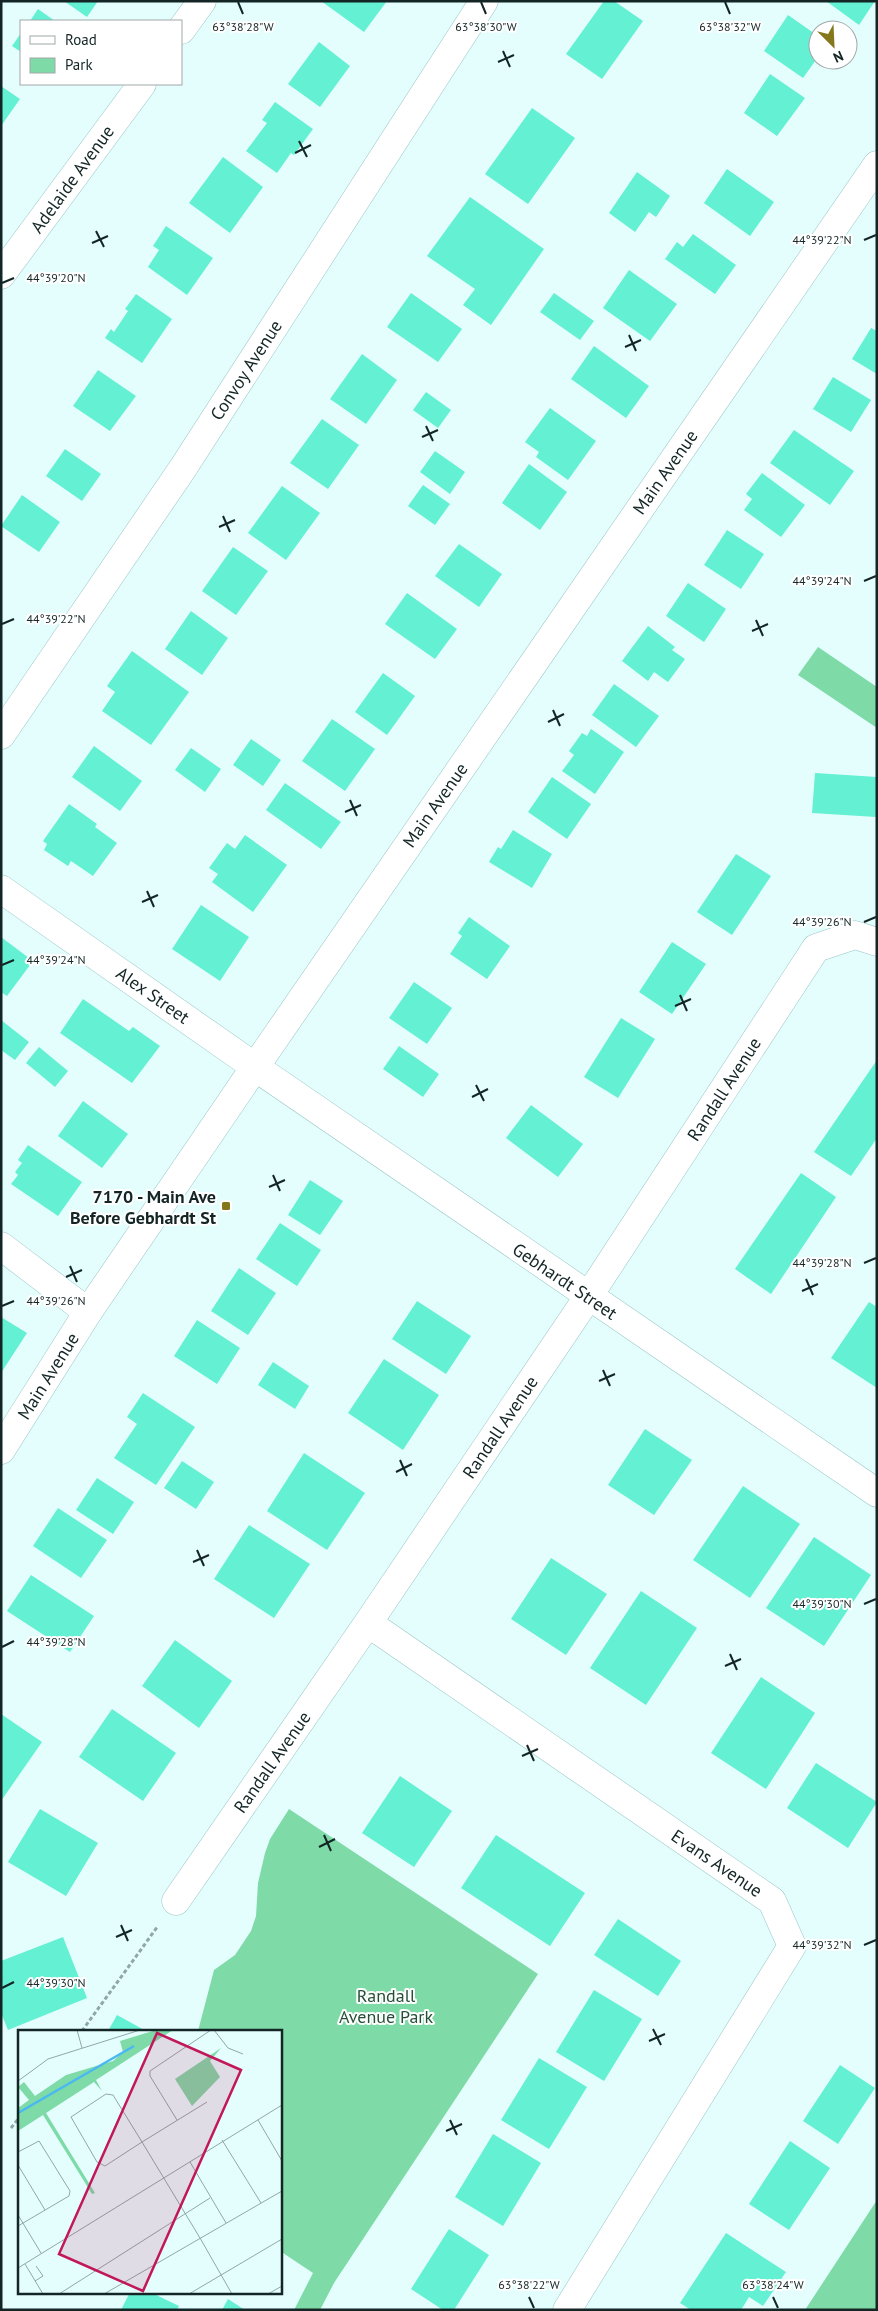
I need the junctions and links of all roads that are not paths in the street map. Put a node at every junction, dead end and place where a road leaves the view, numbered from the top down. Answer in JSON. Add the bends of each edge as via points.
{"nodes":[{"id":1,"x":202,"y":1,"type":"edge"},
{"id":2,"x":484,"y":1,"type":"edge"},
{"id":3,"x":182,"y":29,"type":"edge"},
{"id":4,"x":141,"y":85,"type":"edge"},
{"id":5,"x":877,"y":166,"type":"edge"},
{"id":6,"x":1,"y":275,"type":"edge"},
{"id":7,"x":1,"y":735,"type":"edge"},
{"id":8,"x":1,"y":889,"type":"edge"},
{"id":9,"x":877,"y":942,"type":"edge"},
{"id":10,"x":255,"y":1067,"type":"junction"},
{"id":11,"x":1,"y":1246,"type":"edge"},
{"id":12,"x":588,"y":1297,"type":"junction"},
{"id":13,"x":88,"y":1312,"type":"junction"},
{"id":14,"x":1,"y":1450,"type":"edge"},
{"id":15,"x":877,"y":1493,"type":"edge"},
{"id":16,"x":368,"y":1623,"type":"junction"},
{"id":17,"x":176,"y":1901,"type":"road end"},
{"id":18,"x":567,"y":2310,"type":"edge"}],
"edges":[{"from":1,"to":3,"type":"street"},
{"from":2,"to":7,"type":"street","name":"Convoy Avenue","via":[[183,468]]},
{"from":4,"to":6,"type":"street","name":"Adelaide Avenue"},
{"from":5,"to":10,"type":"street","name":"Main Avenue"},
{"from":8,"to":10,"type":"street","name":"Alex Street"},
{"from":9,"to":12,"type":"street","name":"Randall Avenue","via":[[855,935],[816,948]]},
{"from":10,"to":12,"type":"street","name":"Gebhardt Street"},
{"from":10,"to":13,"type":"street","name":"Main Avenue"},
{"from":11,"to":13,"type":"street"},
{"from":12,"to":15,"type":"street","name":"Gebhardt Street"},
{"from":12,"to":16,"type":"street","name":"Randall Avenue"},
{"from":13,"to":14,"type":"street","name":"Main Avenue"},
{"from":16,"to":17,"type":"street","name":"Randall Avenue"},
{"from":16,"to":18,"type":"street","name":"Evans Avenue","via":[[772,1901],[792,1946]]}]}
